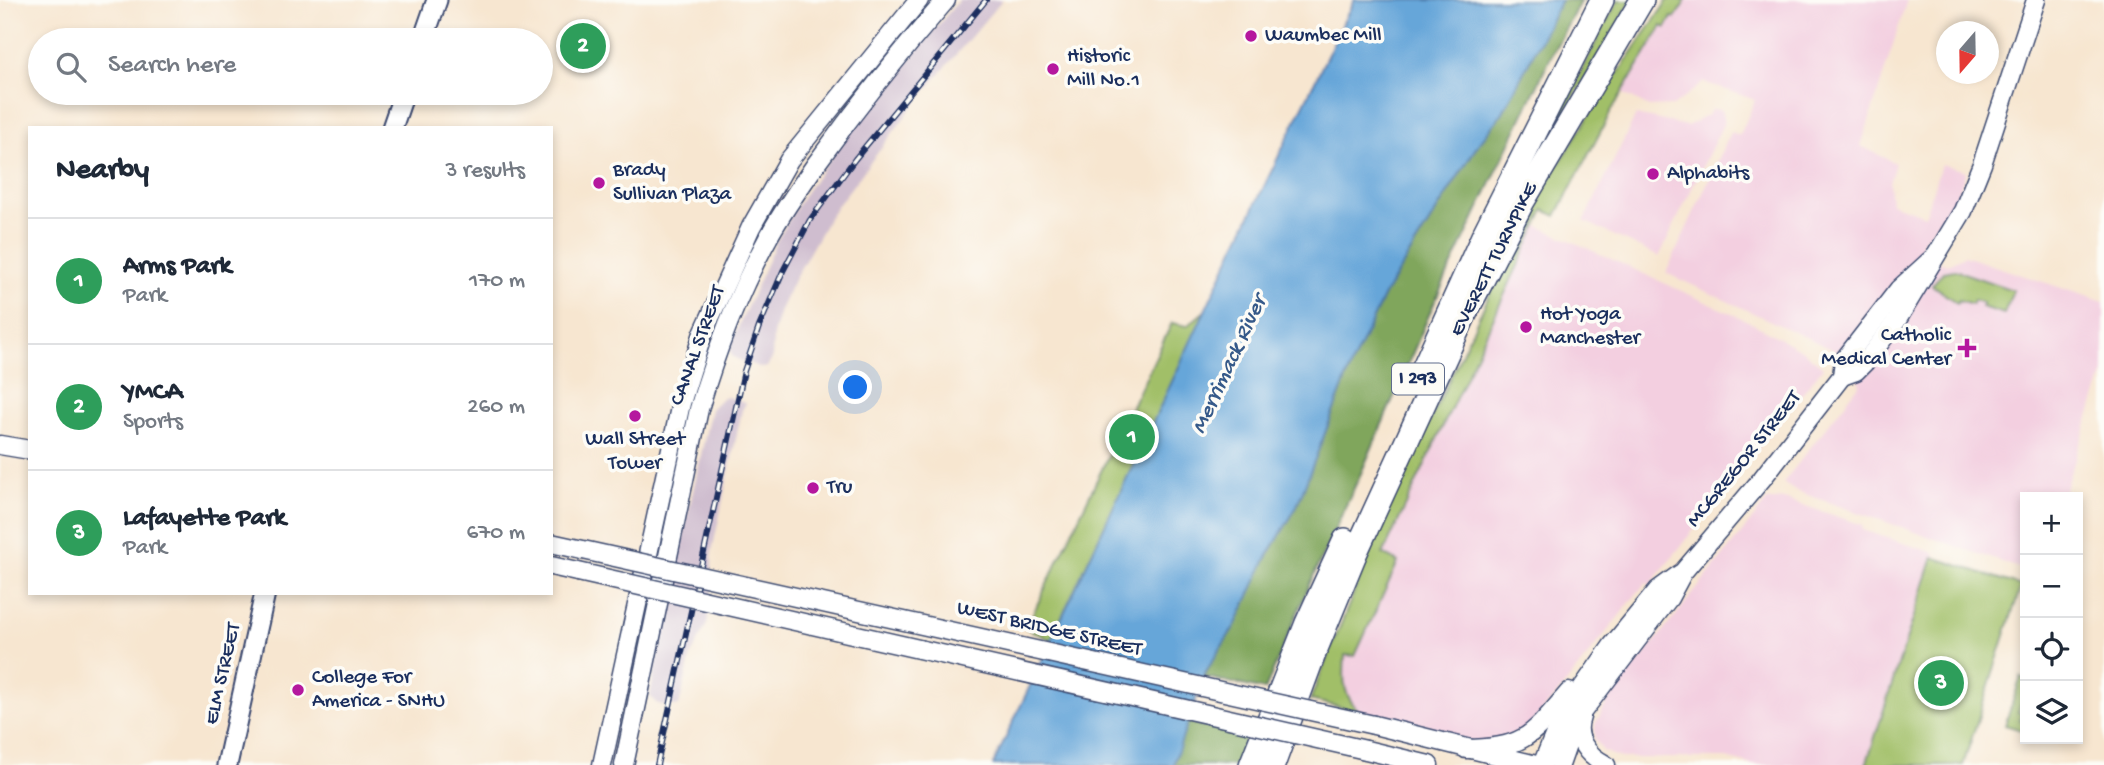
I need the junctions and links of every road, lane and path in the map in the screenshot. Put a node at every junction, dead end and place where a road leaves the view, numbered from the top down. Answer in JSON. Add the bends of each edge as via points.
{"nodes":[{"id":1,"x":437,"y":0,"type":"edge"},
{"id":2,"x":919,"y":0,"type":"edge"},
{"id":3,"x":946,"y":0,"type":"edge"},
{"id":4,"x":1602,"y":0,"type":"edge"},
{"id":5,"x":1643,"y":0,"type":"edge"},
{"id":6,"x":1653,"y":0,"type":"edge"},
{"id":7,"x":2036,"y":0,"type":"edge"},
{"id":8,"x":427,"y":28,"type":"edge"},
{"id":9,"x":1597,"y":79,"type":"junction"},
{"id":10,"x":400,"y":105,"type":"edge"},
{"id":11,"x":393,"y":126,"type":"edge"},
{"id":12,"x":0,"y":445,"type":"edge"},
{"id":13,"x":28,"y":450,"type":"edge"},
{"id":14,"x":553,"y":543,"type":"edge"},
{"id":15,"x":553,"y":566,"type":"edge"},
{"id":16,"x":1683,"y":572,"type":"junction"},
{"id":17,"x":265,"y":595,"type":"edge"},
{"id":18,"x":1612,"y":646,"type":"junction"},
{"id":19,"x":1587,"y":705,"type":"junction"},
{"id":20,"x":1466,"y":749,"type":"junction"},
{"id":21,"x":227,"y":765,"type":"edge"},
{"id":22,"x":602,"y":765,"type":"edge"},
{"id":23,"x":624,"y":765,"type":"edge"},
{"id":24,"x":1251,"y":765,"type":"edge"},
{"id":25,"x":1273,"y":765,"type":"edge"},
{"id":26,"x":1429,"y":765,"type":"edge"},
{"id":27,"x":1536,"y":765,"type":"edge"},
{"id":28,"x":1542,"y":765,"type":"edge"},
{"id":29,"x":1560,"y":765,"type":"edge"},
{"id":30,"x":1606,"y":765,"type":"edge"}],
"edges":[{"from":1,"to":8,"type":"main road"},
{"from":2,"to":22,"type":"main road","name":"CANAL STREET","via":[[789,160],[751,227],[702,333],[681,403]]},
{"from":3,"to":23,"type":"main road","name":"CANAL STREET","via":[[787,205],[736,308],[699,409]]},
{"from":4,"to":24,"type":"highway","name":"EVERETT TURNPIKE","number":"I 293","via":[[1483,236],[1307,623]]},
{"from":5,"to":9,"type":"highway","name":"EVERETT TURNPIKE","number":"I 293"},
{"from":6,"to":9,"type":"highway"},
{"from":7,"to":16,"type":"main road","name":"MCGREGOR STREET","via":[[1973,190],[1915,292],[1881,341],[1856,371],[1842,376]]},
{"from":9,"to":25,"type":"highway","name":"EVERETT TURNPIKE","number":"I 293","via":[[1522,203],[1465,314],[1355,554]]},
{"from":10,"to":11,"type":"main road"},
{"from":12,"to":13,"type":"main road"},
{"from":14,"to":20,"type":"main road","name":"WEST BRIDGE STREET","bridge":true},
{"from":15,"to":26,"type":"main road","bridge":true},
{"from":16,"to":18,"type":"main road","name":"MCGREGOR STREET","via":[[1658,590]]},
{"from":16,"to":19,"type":"main road","name":"MCGREGOR STREET","via":[[1669,598]]},
{"from":17,"to":21,"type":"main road","name":"ELM STREET"},
{"from":18,"to":20,"type":"main road","via":[[1528,736],[1502,748]]},
{"from":18,"to":28,"type":"main road","name":"MCGREGOR STREET","via":[[1575,698]]},
{"from":19,"to":29,"type":"main road","name":"MCGREGOR STREET","via":[[1570,733]]},
{"from":19,"to":30,"type":"main road","via":[[1579,723],[1580,737],[1589,753]]},
{"from":20,"to":27,"type":"main road","name":"WEST BRIDGE STREET"}]}
